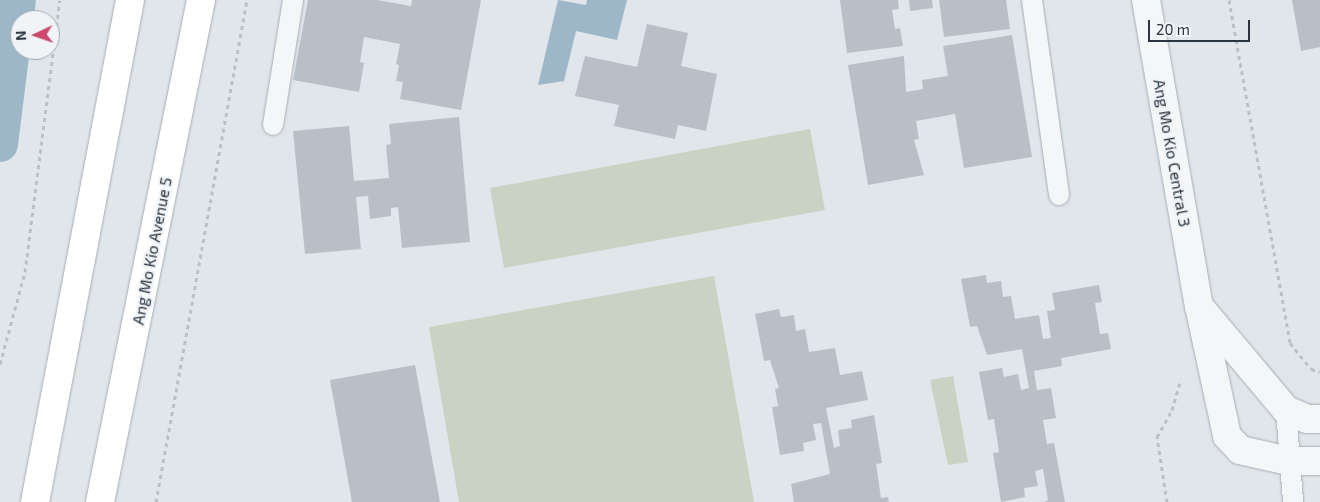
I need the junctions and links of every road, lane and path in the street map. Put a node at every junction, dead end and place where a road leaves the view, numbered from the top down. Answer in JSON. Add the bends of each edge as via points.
{"nodes":[{"id":1,"x":60,"y":0,"type":"edge"},
{"id":2,"x":130,"y":0,"type":"edge"},
{"id":3,"x":201,"y":0,"type":"edge"},
{"id":4,"x":246,"y":0,"type":"edge"},
{"id":5,"x":293,"y":0,"type":"edge"},
{"id":6,"x":1032,"y":0,"type":"edge"},
{"id":7,"x":1146,"y":0,"type":"edge"},
{"id":8,"x":1228,"y":0,"type":"edge"},
{"id":9,"x":273,"y":125,"type":"dead end"},
{"id":10,"x":1059,"y":194,"type":"dead end"},
{"id":11,"x":1199,"y":306,"type":"junction"},
{"id":12,"x":0,"y":364,"type":"edge"},
{"id":13,"x":1320,"y":372,"type":"edge"},
{"id":14,"x":1182,"y":376,"type":"dead end"},
{"id":15,"x":1286,"y":410,"type":"junction"},
{"id":16,"x":1320,"y":419,"type":"edge"},
{"id":17,"x":1289,"y":461,"type":"junction"},
{"id":18,"x":1320,"y":462,"type":"edge"},
{"id":19,"x":35,"y":502,"type":"edge"},
{"id":20,"x":100,"y":502,"type":"edge"},
{"id":21,"x":156,"y":502,"type":"edge"},
{"id":22,"x":1167,"y":502,"type":"edge"},
{"id":23,"x":1293,"y":502,"type":"edge"}],
"edges":[{"from":1,"to":12,"type":"path","via":[[25,272]]},
{"from":2,"to":19,"type":"main road"},
{"from":3,"to":20,"type":"main road","name":"Ang Mo Kio Avenue 5"},
{"from":4,"to":21,"type":"path"},
{"from":5,"to":9,"type":"lane"},
{"from":6,"to":10,"type":"lane"},
{"from":7,"to":11,"type":"street","name":"Ang Mo Kio Central 3"},
{"from":8,"to":13,"type":"path","via":[[1290,343],[1311,368]]},
{"from":11,"to":15,"type":"street"},
{"from":11,"to":17,"type":"street","name":"Ang Mo Kio Central 3","via":[[1227,436],[1240,450]]},
{"from":14,"to":22,"type":"path","via":[[1172,410],[1157,437]]},
{"from":15,"to":16,"type":"street"},
{"from":15,"to":17,"type":"lane"},
{"from":17,"to":18,"type":"street","name":"Ang Mo Kio Central 3"},
{"from":17,"to":23,"type":"lane"}]}
